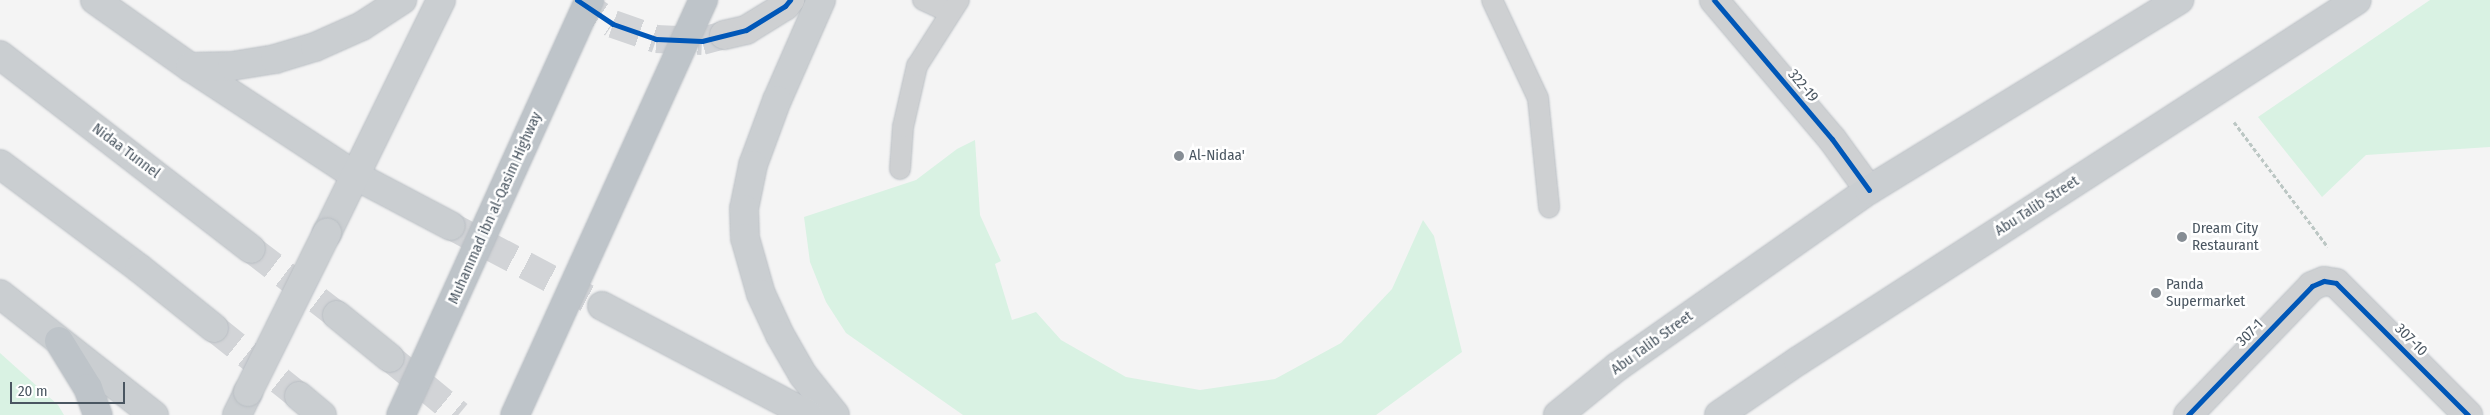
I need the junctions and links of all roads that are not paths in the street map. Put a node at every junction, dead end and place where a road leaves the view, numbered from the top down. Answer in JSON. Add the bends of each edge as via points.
{"nodes":[{"id":1,"x":95,"y":0,"type":"edge"},
{"id":2,"x":402,"y":0,"type":"edge"},
{"id":3,"x":441,"y":0,"type":"edge"},
{"id":4,"x":589,"y":0,"type":"edge"},
{"id":5,"x":703,"y":0,"type":"edge"},
{"id":6,"x":790,"y":0,"type":"edge"},
{"id":7,"x":821,"y":0,"type":"edge"},
{"id":8,"x":923,"y":0,"type":"edge"},
{"id":9,"x":1492,"y":0,"type":"edge"},
{"id":10,"x":1714,"y":0,"type":"edge"},
{"id":11,"x":2179,"y":0,"type":"edge"},
{"id":12,"x":2357,"y":0,"type":"edge"},
{"id":13,"x":954,"y":6,"type":"edge"},
{"id":14,"x":724,"y":35,"type":"tunnel mouth"},
{"id":15,"x":0,"y":55,"type":"edge"},
{"id":16,"x":190,"y":67,"type":"junction"},
{"id":17,"x":0,"y":164,"type":"edge"},
{"id":18,"x":900,"y":169,"type":"dead end"},
{"id":19,"x":356,"y":176,"type":"junction"},
{"id":20,"x":1869,"y":190,"type":"junction"},
{"id":21,"x":1549,"y":208,"type":"dead end"},
{"id":22,"x":451,"y":226,"type":"tunnel mouth"},
{"id":23,"x":251,"y":249,"type":"tunnel mouth"},
{"id":24,"x":2336,"y":282,"type":"joint"},
{"id":25,"x":0,"y":294,"type":"edge"},
{"id":26,"x":602,"y":306,"type":"tunnel mouth"},
{"id":27,"x":337,"y":315,"type":"tunnel mouth"},
{"id":28,"x":214,"y":328,"type":"tunnel mouth"},
{"id":29,"x":59,"y":341,"type":"junction"},
{"id":30,"x":390,"y":358,"type":"tunnel mouth"},
{"id":31,"x":299,"y":396,"type":"tunnel mouth"},
{"id":32,"x":243,"y":404,"type":"edge"},
{"id":33,"x":98,"y":415,"type":"edge"},
{"id":34,"x":154,"y":415,"type":"edge"},
{"id":35,"x":322,"y":415,"type":"edge"},
{"id":36,"x":401,"y":415,"type":"edge"},
{"id":37,"x":515,"y":415,"type":"edge"},
{"id":38,"x":809,"y":415,"type":"edge"},
{"id":39,"x":835,"y":415,"type":"edge"},
{"id":40,"x":1558,"y":415,"type":"edge"},
{"id":41,"x":1719,"y":415,"type":"edge"},
{"id":42,"x":2188,"y":415,"type":"edge"},
{"id":43,"x":2468,"y":415,"type":"edge"}],
"edges":[{"from":1,"to":16,"type":"main road"},
{"from":2,"to":16,"type":"main road","via":[[362,26],[315,47],[275,59],[232,66]]},
{"from":3,"to":19,"type":"main road"},
{"from":4,"to":36,"type":"highway","name":"Muhammad ibn al-Qasim Highway","bridge":true},
{"from":5,"to":37,"type":"highway","bridge":true},
{"from":6,"to":14,"type":"street","via":[[746,30]]},
{"from":7,"to":39,"type":"main road","via":[[777,100],[753,165],[744,209],[745,238],[761,294],[804,375]]},
{"from":8,"to":13,"type":"lane"},
{"from":9,"to":21,"type":"lane","via":[[1538,98]]},
{"from":10,"to":20,"type":"street","name":"322-19","via":[[1832,139]]},
{"from":11,"to":20,"type":"main road","name":"Abu Talib Street"},
{"from":12,"to":41,"type":"main road","name":"Abu Talib Street"},
{"from":13,"to":18,"type":"lane","via":[[917,66],[903,127]]},
{"from":15,"to":23,"type":"main road","name":"Nidaa Tunnel"},
{"from":16,"to":19,"type":"main road"},
{"from":17,"to":28,"type":"main road"},
{"from":19,"to":22,"type":"main road"},
{"from":19,"to":32,"type":"main road","bridge":true},
{"from":20,"to":40,"type":"main road","name":"Abu Talib Street","via":[[1618,367]]},
{"from":24,"to":42,"type":"street","name":"307-1","via":[[2324,281],[2312,286]]},
{"from":24,"to":43,"type":"street","name":"307-10"},
{"from":25,"to":29,"type":"main road"},
{"from":26,"to":38,"type":"main road"},
{"from":27,"to":30,"type":"main road"},
{"from":29,"to":33,"type":"highway","via":[[88,388]]},
{"from":29,"to":34,"type":"main road"},
{"from":31,"to":35,"type":"main road"}]}
